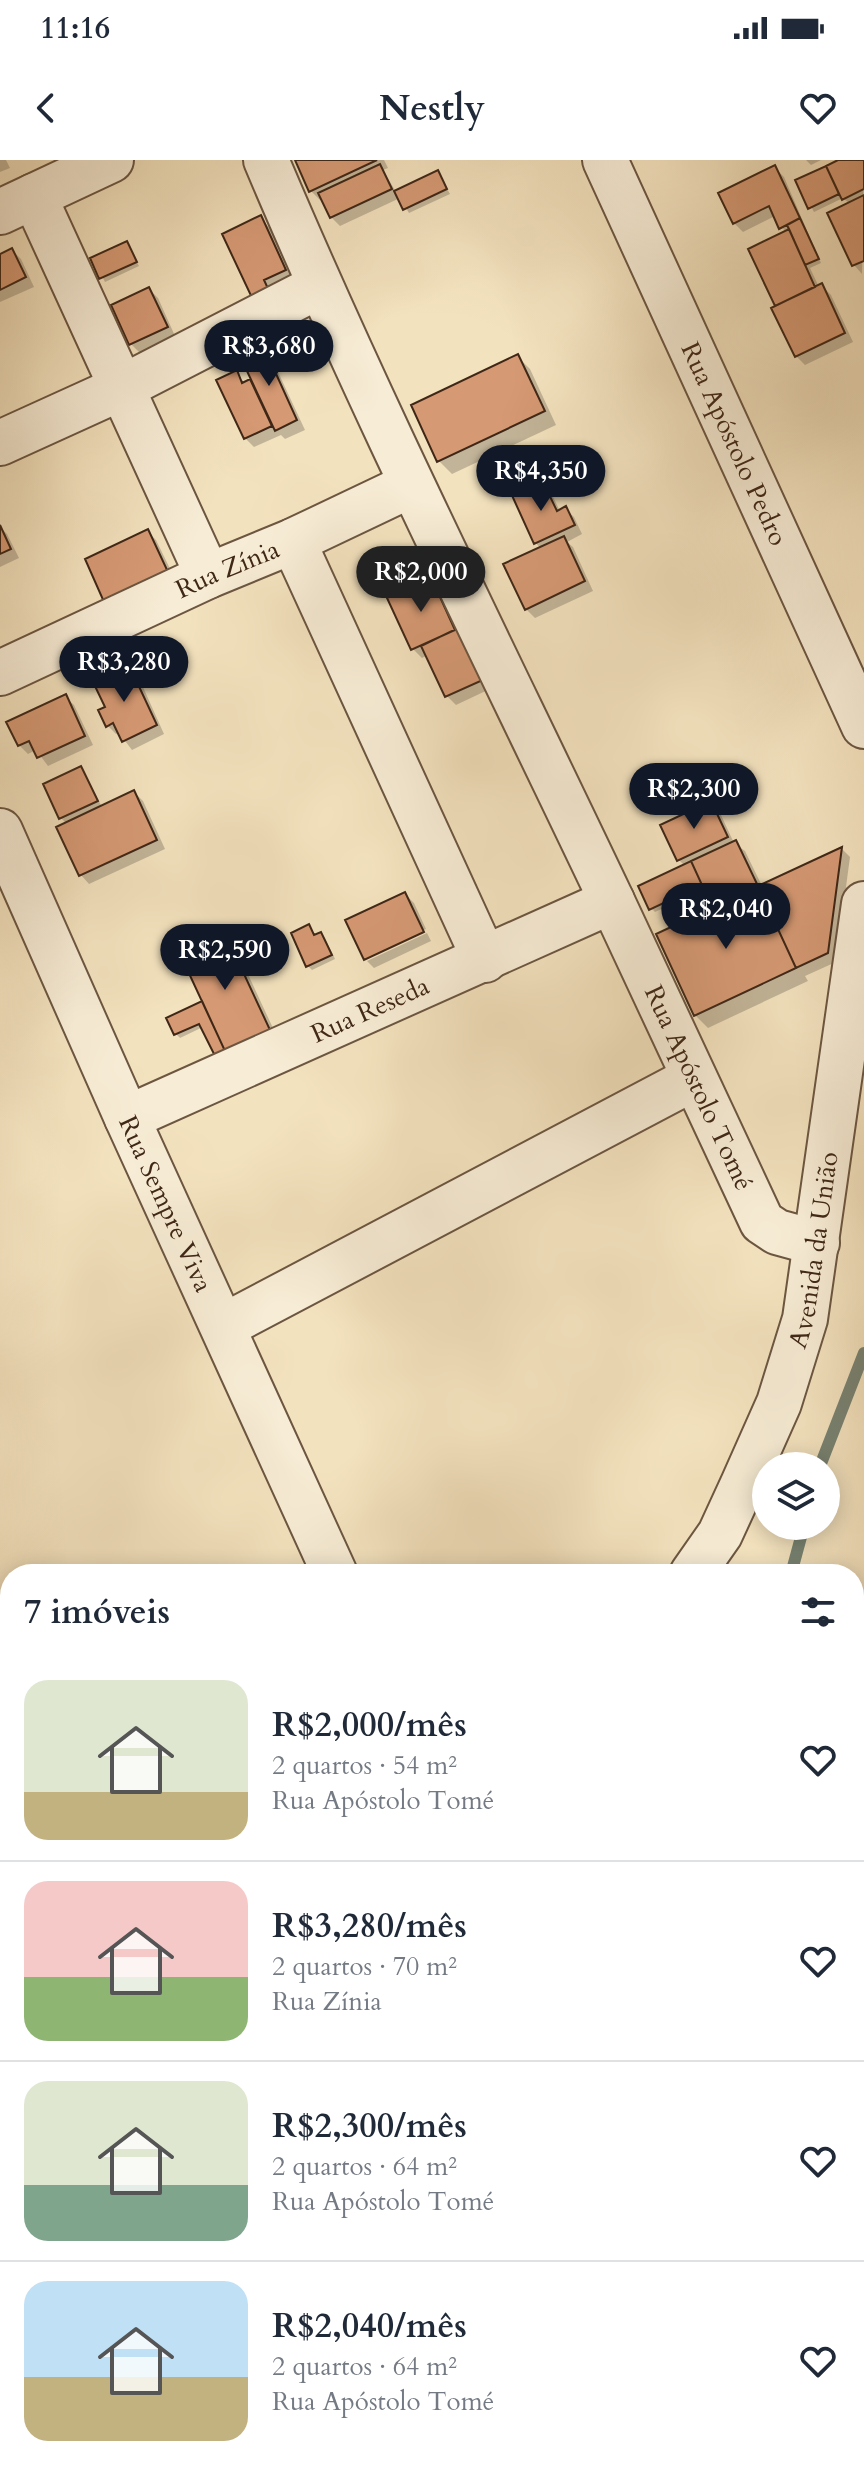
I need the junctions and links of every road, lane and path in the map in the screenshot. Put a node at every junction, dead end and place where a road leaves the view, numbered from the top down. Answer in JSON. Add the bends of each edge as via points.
{"nodes":[{"id":1,"x":111,"y":160,"type":"edge"},
{"id":2,"x":266,"y":160,"type":"edge"},
{"id":3,"x":605,"y":160,"type":"edge"},
{"id":4,"x":17,"y":204,"type":"edge"},
{"id":5,"x":319,"y":286,"type":"junction"},
{"id":6,"x":121,"y":388,"type":"junction"},
{"id":7,"x":0,"y":443,"type":"edge"},
{"id":8,"x":411,"y":485,"type":"junction"},
{"id":9,"x":293,"y":541,"type":"junction"},
{"id":10,"x":208,"y":576,"type":"junction"},
{"id":11,"x":0,"y":673,"type":"edge"},
{"id":12,"x":864,"y":726,"type":"edge"},
{"id":13,"x":0,"y":831,"type":"edge"},
{"id":14,"x":612,"y":901,"type":"junction"},
{"id":15,"x":864,"y":904,"type":"edge"},
{"id":16,"x":485,"y":960,"type":"junction"},
{"id":17,"x":694,"y":1078,"type":"junction"},
{"id":18,"x":127,"y":1118,"type":"junction"},
{"id":19,"x":817,"y":1243,"type":"junction"},
{"id":20,"x":224,"y":1326,"type":"junction"},
{"id":21,"x":331,"y":1564,"type":"edge"},
{"id":22,"x":699,"y":1564,"type":"edge"}],
"edges":[{"from":1,"to":4,"type":"street"},
{"from":2,"to":5,"type":"street","name":"Rua Apóstolo Tomé"},
{"from":3,"to":12,"type":"street","name":"Rua Apóstolo Pedro"},
{"from":4,"to":6,"type":"street"},
{"from":5,"to":6,"type":"street"},
{"from":5,"to":8,"type":"street","name":"Rua Apóstolo Tomé"},
{"from":6,"to":7,"type":"street"},
{"from":6,"to":10,"type":"street"},
{"from":8,"to":9,"type":"street","name":"Rua Zínia"},
{"from":8,"to":14,"type":"street","name":"Rua Apóstolo Tomé"},
{"from":9,"to":10,"type":"street","name":"Rua Zínia"},
{"from":9,"to":16,"type":"street"},
{"from":10,"to":11,"type":"street","name":"Rua Zínia"},
{"from":13,"to":18,"type":"street","name":"Rua Sempre Viva"},
{"from":14,"to":16,"type":"street","name":"Rua Reseda"},
{"from":14,"to":17,"type":"street","name":"Rua Apóstolo Tomé"},
{"from":15,"to":19,"type":"street","name":"Avenida da União"},
{"from":16,"to":18,"type":"street","name":"Rua Reseda"},
{"from":17,"to":19,"type":"street","name":"Rua Apóstolo Tomé","via":[[762,1222]]},
{"from":17,"to":20,"type":"street"},
{"from":18,"to":20,"type":"street","name":"Rua Sempre Viva"},
{"from":19,"to":22,"type":"street","name":"Avenida da União","via":[[805,1319],[779,1403],[720,1534]]},
{"from":20,"to":21,"type":"street","name":"Rua Sempre Viva"}]}
